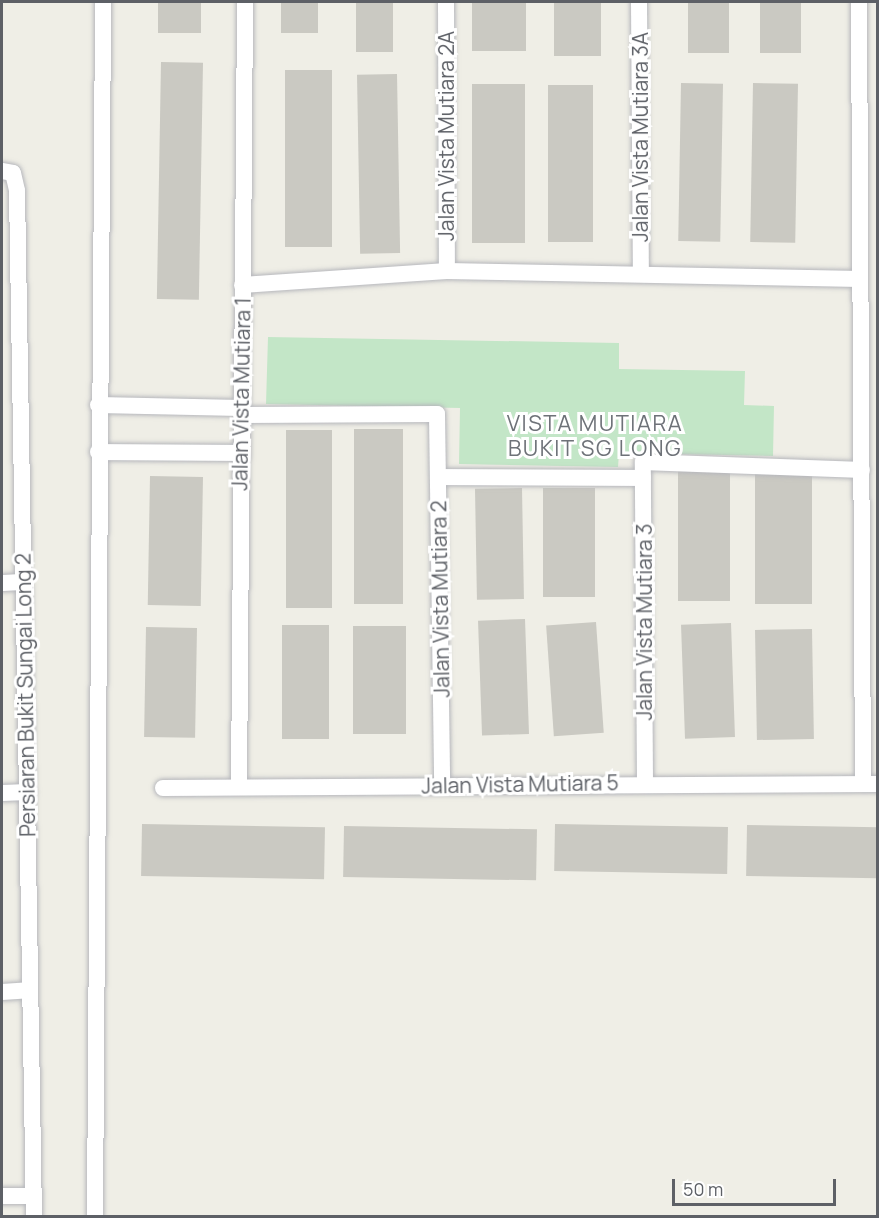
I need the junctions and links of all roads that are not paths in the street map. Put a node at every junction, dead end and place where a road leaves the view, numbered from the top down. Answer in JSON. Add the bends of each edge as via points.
{"nodes":[{"id":1,"x":104,"y":2,"type":"edge"},
{"id":2,"x":245,"y":2,"type":"edge"},
{"id":3,"x":446,"y":2,"type":"edge"},
{"id":4,"x":639,"y":2,"type":"edge"},
{"id":5,"x":859,"y":2,"type":"edge"},
{"id":6,"x":7,"y":172,"type":"edge"},
{"id":7,"x":447,"y":271,"type":"junction"},
{"id":8,"x":641,"y":273,"type":"junction"},
{"id":9,"x":860,"y":279,"type":"junction"},
{"id":10,"x":242,"y":285,"type":"junction"},
{"id":11,"x":9,"y":376,"type":"edge"},
{"id":12,"x":98,"y":405,"type":"junction"},
{"id":13,"x":241,"y":411,"type":"junction"},
{"id":14,"x":98,"y":452,"type":"junction"},
{"id":15,"x":240,"y":453,"type":"junction"},
{"id":16,"x":643,"y":470,"type":"junction"},
{"id":17,"x":862,"y":470,"type":"junction"},
{"id":18,"x":439,"y":477,"type":"junction"},
{"id":19,"x":22,"y":582,"type":"junction"},
{"id":20,"x":2,"y":583,"type":"edge"},
{"id":21,"x":645,"y":781,"type":"junction"},
{"id":22,"x":870,"y":783,"type":"edge"},
{"id":23,"x":442,"y":786,"type":"junction"},
{"id":24,"x":163,"y":788,"type":"dead end"},
{"id":25,"x":239,"y":788,"type":"junction"},
{"id":26,"x":28,"y":792,"type":"junction"},
{"id":27,"x":2,"y":793,"type":"edge"},
{"id":28,"x":28,"y":990,"type":"junction"},
{"id":29,"x":2,"y":992,"type":"edge"},
{"id":30,"x":2,"y":1196,"type":"edge"},
{"id":31,"x":34,"y":1196,"type":"junction"},
{"id":32,"x":34,"y":1216,"type":"edge"},
{"id":33,"x":95,"y":1216,"type":"edge"}],
"edges":[{"from":1,"to":12,"type":"street"},
{"from":2,"to":10,"type":"street","name":"Jalan Vista Mutiara 1"},
{"from":3,"to":7,"type":"street","name":"Jalan Vista Mutiara 2A"},
{"from":4,"to":8,"type":"street","name":"Jalan Vista Mutiara 3A"},
{"from":5,"to":9,"type":"street"},
{"from":6,"to":11,"type":"street","name":"Persiaran Bukit Sungai Long 2"},
{"from":7,"to":8,"type":"street"},
{"from":7,"to":10,"type":"street"},
{"from":8,"to":9,"type":"street"},
{"from":9,"to":17,"type":"street"},
{"from":10,"to":13,"type":"street","name":"Jalan Vista Mutiara 1"},
{"from":11,"to":19,"type":"street","name":"Persiaran Bukit Sungai Long 2"},
{"from":12,"to":13,"type":"street"},
{"from":12,"to":14,"type":"street"},
{"from":13,"to":15,"type":"street","name":"Jalan Vista Mutiara 1"},
{"from":13,"to":18,"type":"street","name":"Jalan Vista Mutiara 2","via":[[437,414]]},
{"from":14,"to":15,"type":"street"},
{"from":14,"to":33,"type":"street"},
{"from":15,"to":25,"type":"street","name":"Jalan Vista Mutiara 1"},
{"from":16,"to":17,"type":"street"},
{"from":16,"to":18,"type":"street"},
{"from":16,"to":21,"type":"street","name":"Jalan Vista Mutiara 3"},
{"from":17,"to":22,"type":"street"},
{"from":18,"to":23,"type":"street","name":"Jalan Vista Mutiara 2"},
{"from":19,"to":20,"type":"street"},
{"from":19,"to":26,"type":"street","name":"Persiaran Bukit Sungai Long 2"},
{"from":21,"to":22,"type":"street","name":"Jalan Vista Mutiara 5"},
{"from":21,"to":23,"type":"street","name":"Jalan Vista Mutiara 5"},
{"from":23,"to":25,"type":"street","name":"Jalan Vista Mutiara 5"},
{"from":24,"to":25,"type":"street","name":"Jalan Vista Mutiara 5"},
{"from":26,"to":27,"type":"street"},
{"from":26,"to":28,"type":"street","name":"Persiaran Bukit Sungai Long 2"},
{"from":28,"to":29,"type":"street"},
{"from":28,"to":31,"type":"street","name":"Persiaran Bukit Sungai Long 2"},
{"from":30,"to":31,"type":"street"},
{"from":31,"to":32,"type":"street","name":"Persiaran Bukit Sungai Long 2"}]}
